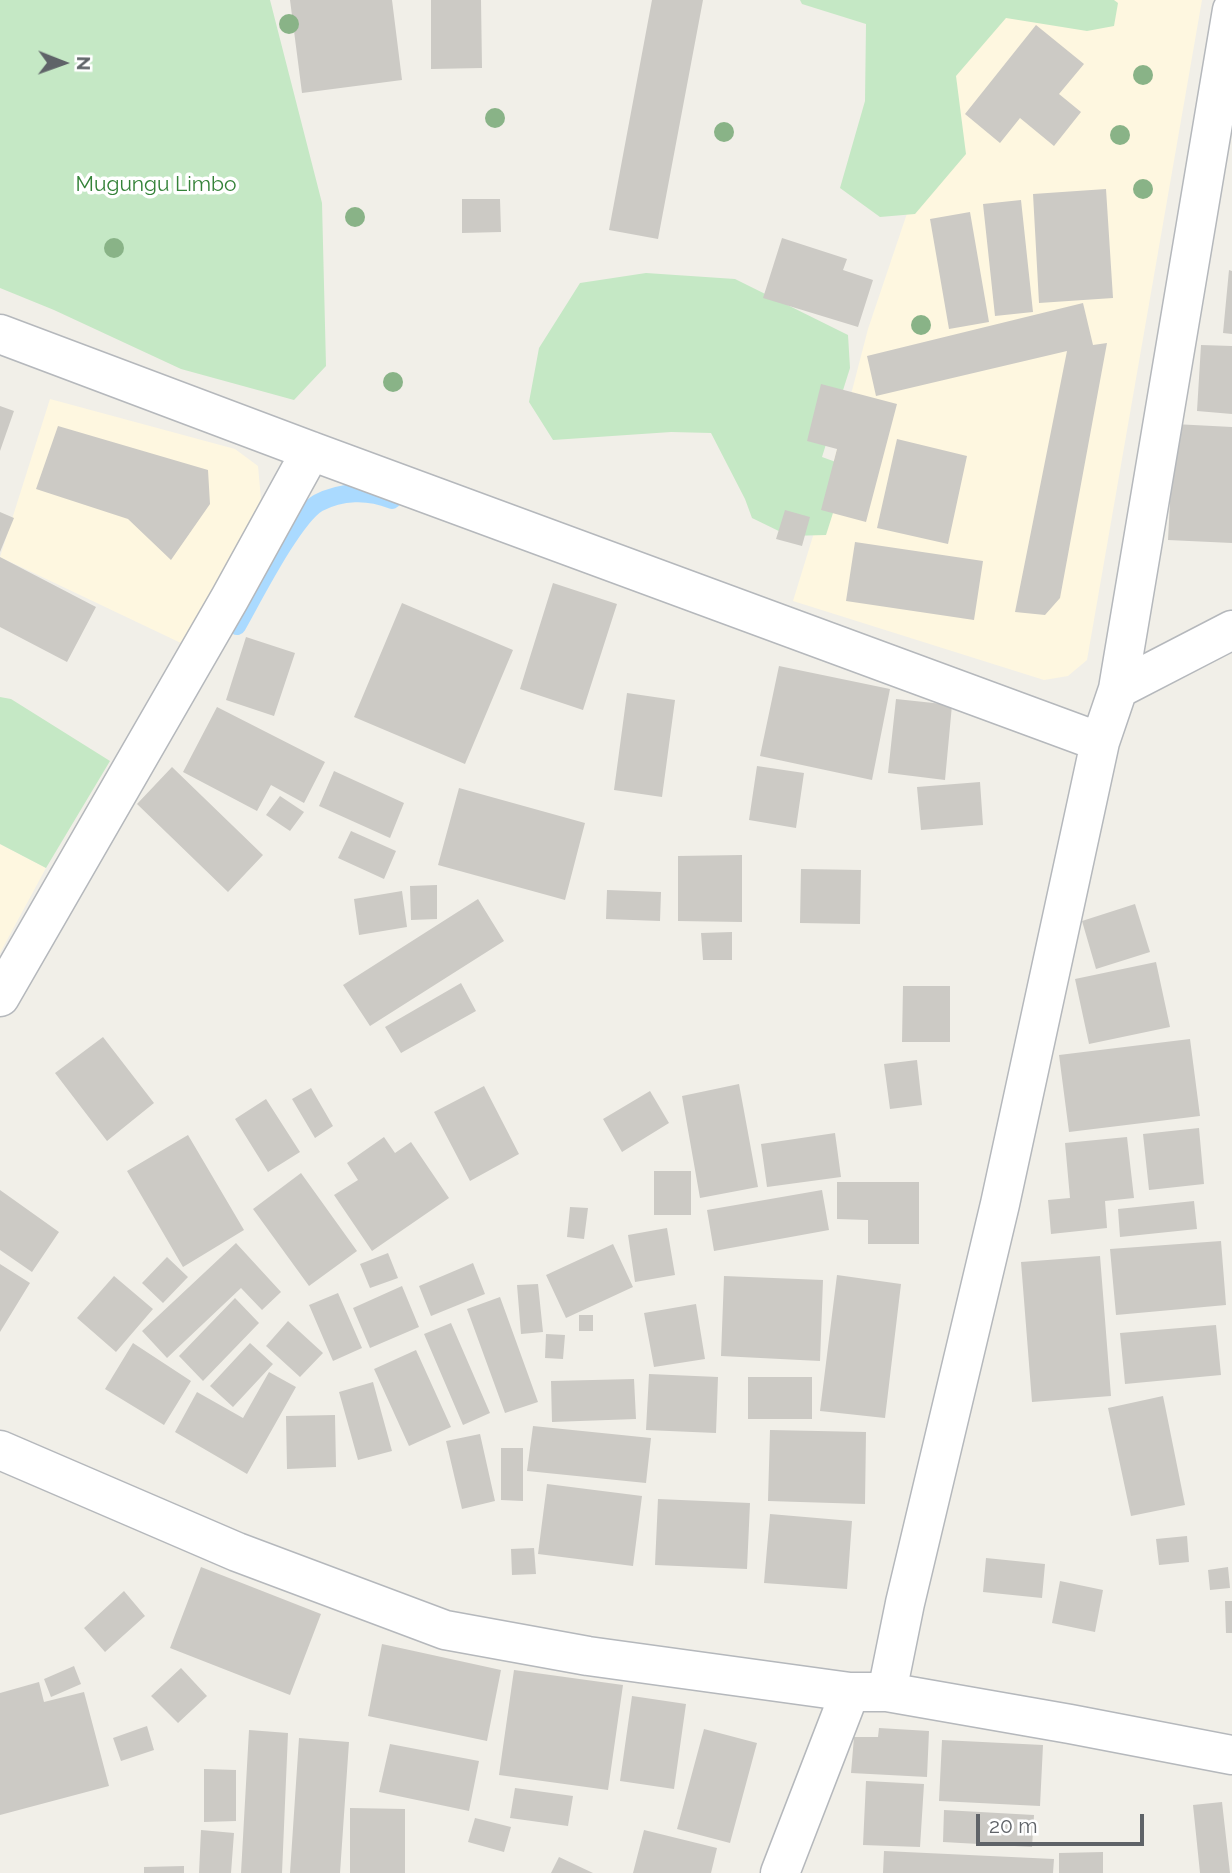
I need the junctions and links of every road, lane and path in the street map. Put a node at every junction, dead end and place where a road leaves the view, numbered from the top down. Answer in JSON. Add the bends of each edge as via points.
{"nodes":[{"id":1,"x":1232,"y":10,"type":"edge"},
{"id":2,"x":0,"y":334,"type":"edge"},
{"id":3,"x":311,"y":451,"type":"junction"},
{"id":4,"x":1232,"y":630,"type":"edge"},
{"id":5,"x":1118,"y":689,"type":"junction"},
{"id":6,"x":1100,"y":742,"type":"junction"},
{"id":7,"x":0,"y":996,"type":"edge"},
{"id":8,"x":0,"y":1450,"type":"edge"},
{"id":9,"x":868,"y":1692,"type":"junction"},
{"id":10,"x":1232,"y":1755,"type":"edge"},
{"id":11,"x":780,"y":1873,"type":"edge"}],
"edges":[{"from":1,"to":5,"type":"street"},
{"from":2,"to":3,"type":"street"},
{"from":3,"to":6,"type":"street"},
{"from":3,"to":7,"type":"street"},
{"from":4,"to":5,"type":"street"},
{"from":5,"to":6,"type":"street"},
{"from":6,"to":9,"type":"street","via":[[1000,1204],[905,1603]]},
{"from":8,"to":9,"type":"street","via":[[237,1552],[446,1630],[588,1656]]},
{"from":9,"to":10,"type":"street"},
{"from":9,"to":11,"type":"street"}]}
